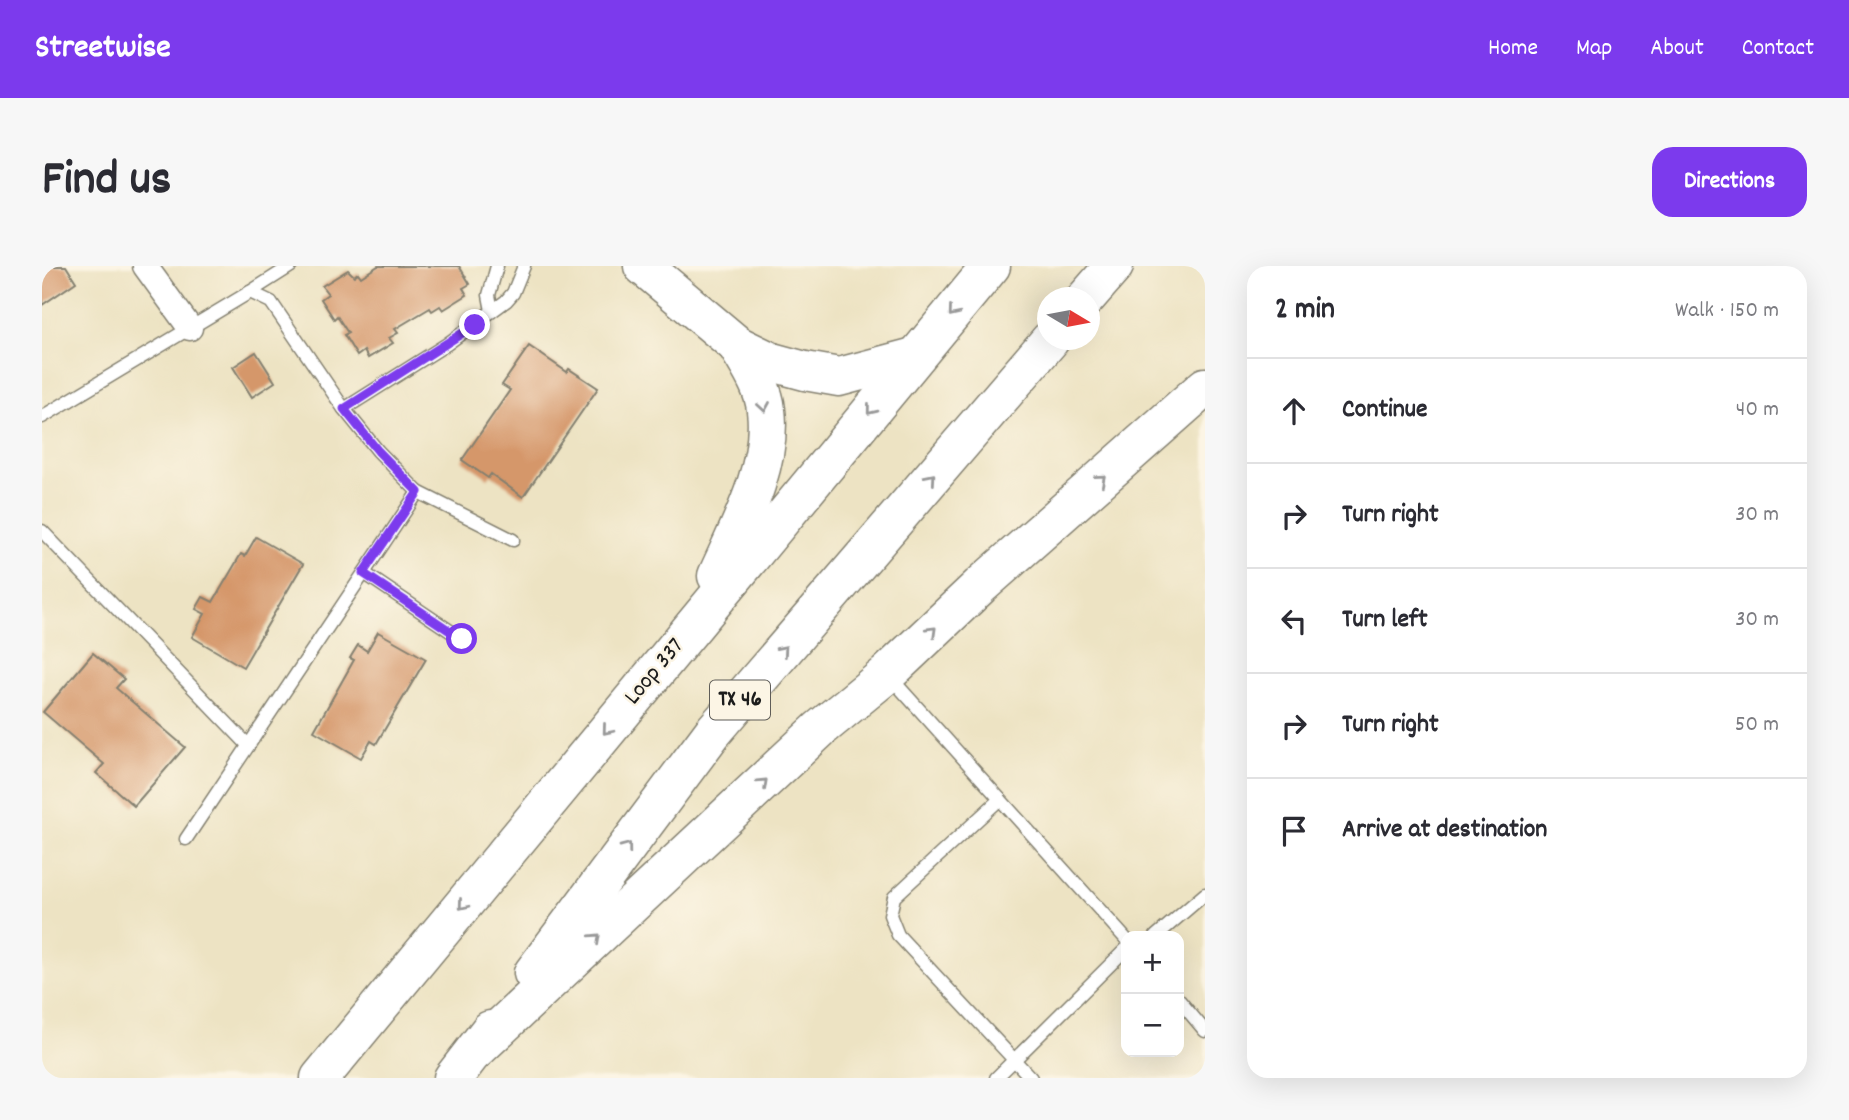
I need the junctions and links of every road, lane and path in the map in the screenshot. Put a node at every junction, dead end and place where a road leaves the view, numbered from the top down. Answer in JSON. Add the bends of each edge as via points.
{"nodes":[{"id":1,"x":145,"y":266,"type":"edge"},
{"id":2,"x":291,"y":266,"type":"edge"},
{"id":3,"x":497,"y":266,"type":"edge"},
{"id":4,"x":524,"y":266,"type":"edge"},
{"id":5,"x":643,"y":266,"type":"edge"},
{"id":6,"x":991,"y":266,"type":"edge"},
{"id":7,"x":1114,"y":266,"type":"edge"},
{"id":8,"x":1096,"y":287,"type":"edge"},
{"id":9,"x":250,"y":292,"type":"junction"},
{"id":10,"x":492,"y":311,"type":"junction"},
{"id":11,"x":190,"y":328,"type":"junction"},
{"id":12,"x":737,"y":345,"type":"junction"},
{"id":13,"x":1041,"y":350,"type":"edge"},
{"id":14,"x":914,"y":357,"type":"junction"},
{"id":15,"x":1205,"y":387,"type":"edge"},
{"id":16,"x":344,"y":409,"type":"junction"},
{"id":17,"x":42,"y":417,"type":"edge"},
{"id":18,"x":418,"y":492,"type":"junction"},
{"id":19,"x":42,"y":531,"type":"edge"},
{"id":20,"x":513,"y":540,"type":"dead end"},
{"id":21,"x":363,"y":573,"type":"junction"},
{"id":22,"x":698,"y":620,"type":"junction"},
{"id":23,"x":462,"y":639,"type":"dead end"},
{"id":24,"x":887,"y":674,"type":"junction"},
{"id":25,"x":248,"y":745,"type":"junction"},
{"id":26,"x":1000,"y":799,"type":"junction"},
{"id":27,"x":186,"y":839,"type":"dead end"},
{"id":28,"x":1205,"y":894,"type":"edge"},
{"id":29,"x":1162,"y":931,"type":"edge"},
{"id":30,"x":1121,"y":933,"type":"edge"},
{"id":31,"x":1121,"y":954,"type":"edge"},
{"id":32,"x":1184,"y":1006,"type":"edge"},
{"id":33,"x":1205,"y":1031,"type":"edge"},
{"id":34,"x":1014,"y":1060,"type":"junction"},
{"id":35,"x":464,"y":1064,"type":"edge"},
{"id":36,"x":320,"y":1078,"type":"edge"},
{"id":37,"x":996,"y":1078,"type":"edge"},
{"id":38,"x":1031,"y":1078,"type":"edge"}],
"edges":[{"from":1,"to":11,"type":"street"},
{"from":2,"to":9,"type":"lane"},
{"from":3,"to":10,"type":"lane","via":[[489,295]]},
{"from":4,"to":10,"type":"lane","via":[[510,297]]},
{"from":5,"to":12,"type":"main road"},
{"from":6,"to":14,"type":"main road","name":"Loop 337","one_way":true},
{"from":7,"to":8,"type":"main road"},
{"from":9,"to":11,"type":"lane"},
{"from":9,"to":16,"type":"lane","via":[[271,302]]},
{"from":10,"to":16,"type":"lane"},
{"from":11,"to":17,"type":"lane"},
{"from":12,"to":14,"type":"main road","via":[[772,362],[839,377]]},
{"from":12,"to":22,"type":"main road","one_way":true,"via":[[759,385],[766,409],[766,445],[751,499]]},
{"from":35,"to":13,"type":"main road","number":"TX 46","one_way":true,"via":[[713,732]]},
{"from":14,"to":22,"type":"main road","name":"Loop 337","one_way":true},
{"from":24,"to":15,"type":"main road","one_way":true},
{"from":16,"to":18,"type":"lane"},
{"from":18,"to":20,"type":"lane"},
{"from":18,"to":21,"type":"lane"},
{"from":19,"to":25,"type":"lane"},
{"from":21,"to":23,"type":"lane"},
{"from":21,"to":25,"type":"lane"},
{"from":22,"to":36,"type":"main road","name":"Loop 337","one_way":true},
{"from":24,"to":26,"type":"lane"},
{"from":35,"to":24,"type":"main road","one_way":true,"via":[[821,728]]},
{"from":25,"to":27,"type":"lane"},
{"from":26,"to":30,"type":"lane"},
{"from":26,"to":34,"type":"lane","via":[[894,897],[890,915],[898,935]]},
{"from":28,"to":29,"type":"lane"},
{"from":31,"to":34,"type":"lane"},
{"from":32,"to":33,"type":"lane"},
{"from":34,"to":37,"type":"lane"},
{"from":34,"to":38,"type":"lane"}]}
